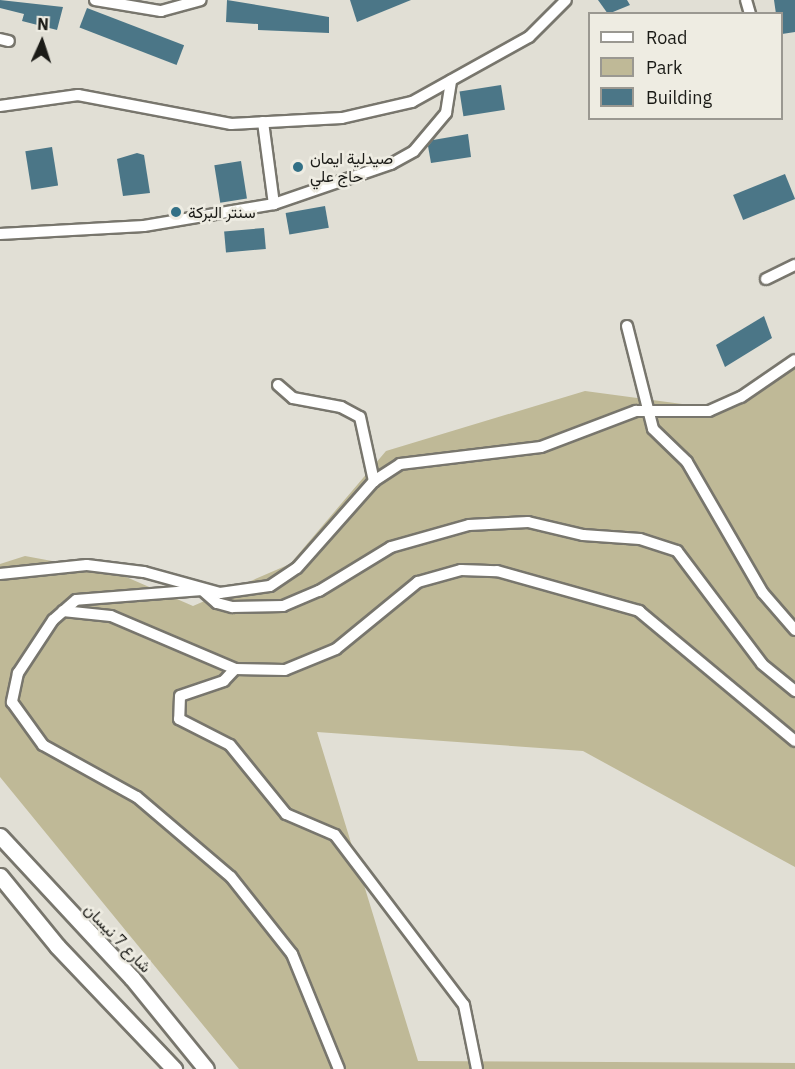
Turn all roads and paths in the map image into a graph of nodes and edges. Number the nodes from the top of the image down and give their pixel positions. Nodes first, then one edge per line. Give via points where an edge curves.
1 (95, 0) edge
2 (201, 0) edge
3 (566, 0) edge
4 (451, 80) junction
5 (0, 106) edge
6 (263, 122) junction
7 (274, 204) junction
8 (0, 234) edge
9 (795, 265) edge
10 (766, 279) dead end
11 (627, 326) dead end
12 (795, 360) edge
13 (278, 385) dead end
14 (645, 409) junction
15 (374, 480) junction
16 (0, 574) edge
17 (202, 590) junction
18 (63, 611) junction
19 (795, 630) edge
20 (236, 669) junction
21 (795, 691) edge
22 (795, 741) edge
23 (0, 836) edge
24 (0, 876) edge
25 (174, 1069) edge
26 (206, 1069) edge
27 (339, 1069) edge
28 (477, 1069) edge

1 - 2 street via 161,11
3 - 4 street via 530,37
4 - 6 street via 412,102 342,118
4 - 7 street via 446,113 414,151
5 - 6 street via 78,95 231,124
6 - 7 street
7 - 8 street via 144,226
9 - 10 street
11 - 14 street via 643,373
12 - 14 street via 741,397 709,411
13 - 15 street via 293,398 341,407 360,417
14 - 15 street via 558,443 421,459 391,468
14 - 19 street via 653,429 693,471 763,593
15 - 17 street via 282,580 242,591
16 - 17 street via 48,566 107,567
17 - 18 street via 83,597
17 - 21 street via 217,603 232,607 283,606 319,591 391,547 469,525 528,522 583,535 640,539 677,551 750,650
18 - 20 street via 111,616
18 - 27 street via 13,683 12,702 20,716 43,745 137,797 231,877 292,954
20 - 22 street via 298,667 336,649 418,582 461,570 496,571 639,611
20 - 28 street via 224,681 180,696 179,719 220,736 286,814 335,835 464,1005
23 - 26 main road, شارع 7 نيسان via 132,978
24 - 25 main road via 57,946

